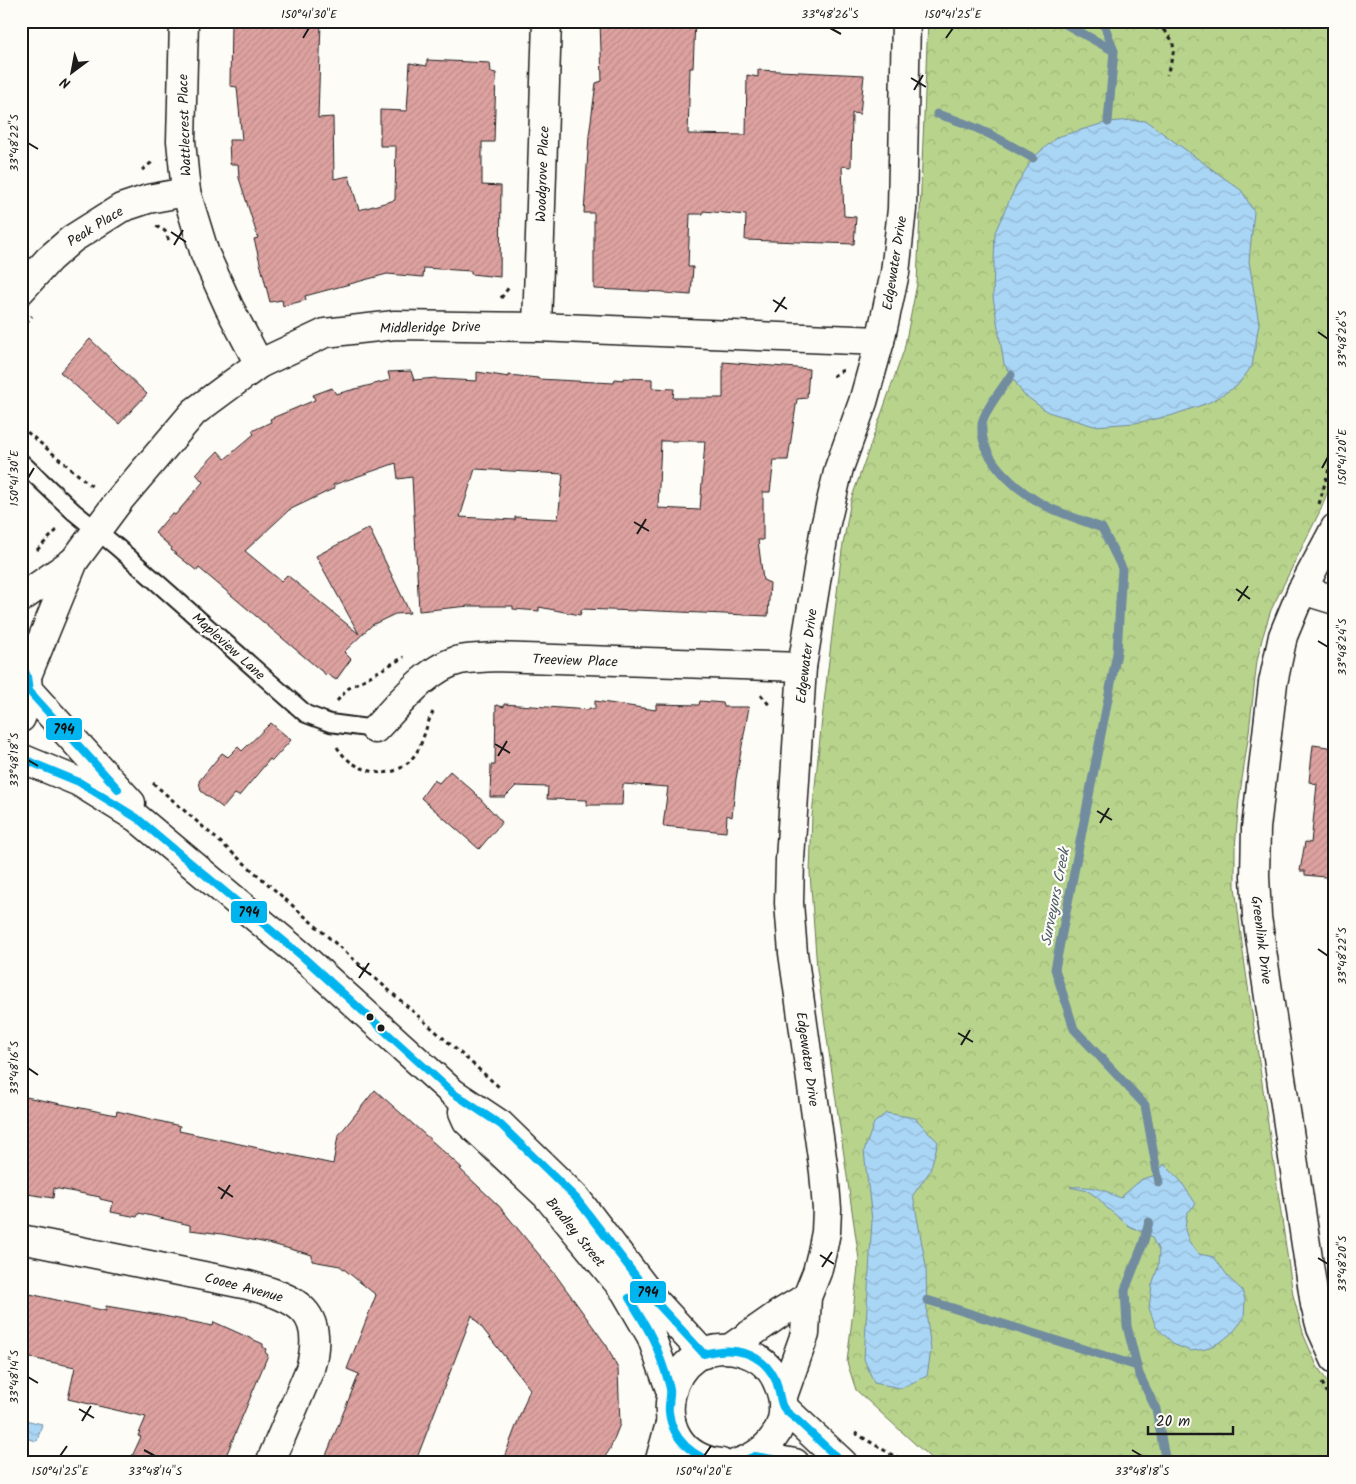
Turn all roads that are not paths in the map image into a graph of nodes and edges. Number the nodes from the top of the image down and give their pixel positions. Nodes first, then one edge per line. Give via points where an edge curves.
1 (184, 21) edge
2 (547, 21) edge
3 (906, 21) edge
4 (186, 192) junction
5 (21, 290) edge
6 (537, 327) junction
7 (880, 341) junction
8 (259, 364) junction
9 (21, 462) edge
10 (1335, 528) edge
11 (97, 531) junction
12 (74, 561) junction
13 (1302, 590) junction
14 (21, 598) edge
15 (1335, 600) edge
16 (802, 667) junction
17 (26, 676) edge
18 (21, 718) edge
19 (375, 730) joint
20 (21, 758) edge
21 (164, 839) junction
22 (453, 1093) junction
23 (21, 1239) edge
24 (807, 1297) junction
25 (716, 1352) junction
26 (1335, 1359) edge
27 (671, 1392) junction
28 (783, 1402) junction
29 (671, 1420) junction
30 (746, 1460) edge
31 (270, 1463) edge
32 (659, 1463) edge
33 (718, 1463) edge
34 (795, 1463) edge
35 (843, 1463) edge

1 - 4 street, Wattlecrest Place via 181,141
2 - 6 street, Woodgrove Place
3 - 7 street, Edgewater Drive via 902,208 895,273
4 - 5 street, Peak Place via 121,208 61,248
4 - 8 street, Wattlecrest Place via 204,254
6 - 7 street, Middleridge Drive
6 - 8 street, Middleridge Drive via 395,325 324,333
7 - 16 street, Edgewater Drive via 863,402 839,468 827,518
8 - 11 street, Middleridge Drive via 194,412
9 - 11 lane, Mapleview Lane
10 - 13 street, Greenlink Drive
11 - 12 street, Middleridge Drive
11 - 19 lane, Mapleview Lane via 306,714 330,723
12 - 14 street, Middleridge Drive
12 - 17 street, Middleridge Drive
13 - 15 street
13 - 26 street, Greenlink Drive via 1283,636 1273,683 1256,828 1256,901 1317,1317
16 - 19 street, Treeview Place via 495,657 458,660 424,679
16 - 24 street, Edgewater Drive via 789,902 827,1209 822,1252
17 - 18 street, Middleridge Drive via 26,705
17 - 21 street, Bradley Street
20 - 21 street, Bradley Street via 79,782
21 - 22 street, Bradley Street
22 - 25 street, Bradley Street via 501,1125 576,1198 655,1301
22 - 27 street, Bradley Street via 467,1121 546,1195 625,1291 651,1336
23 - 31 street, Cooee Avenue via 248,1286 279,1294 298,1305 313,1327 316,1338 314,1352 310,1369
24 - 25 street
24 - 28 street, Edgewater Drive via 805,1334
25 - 27 street via 686,1365
25 - 28 street via 745,1353 761,1361 777,1380
27 - 29 street
28 - 30 street, Edgewater Drive via 776,1435 770,1444
28 - 35 street
29 - 32 street
29 - 33 street via 680,1440 688,1448
30 - 34 street

